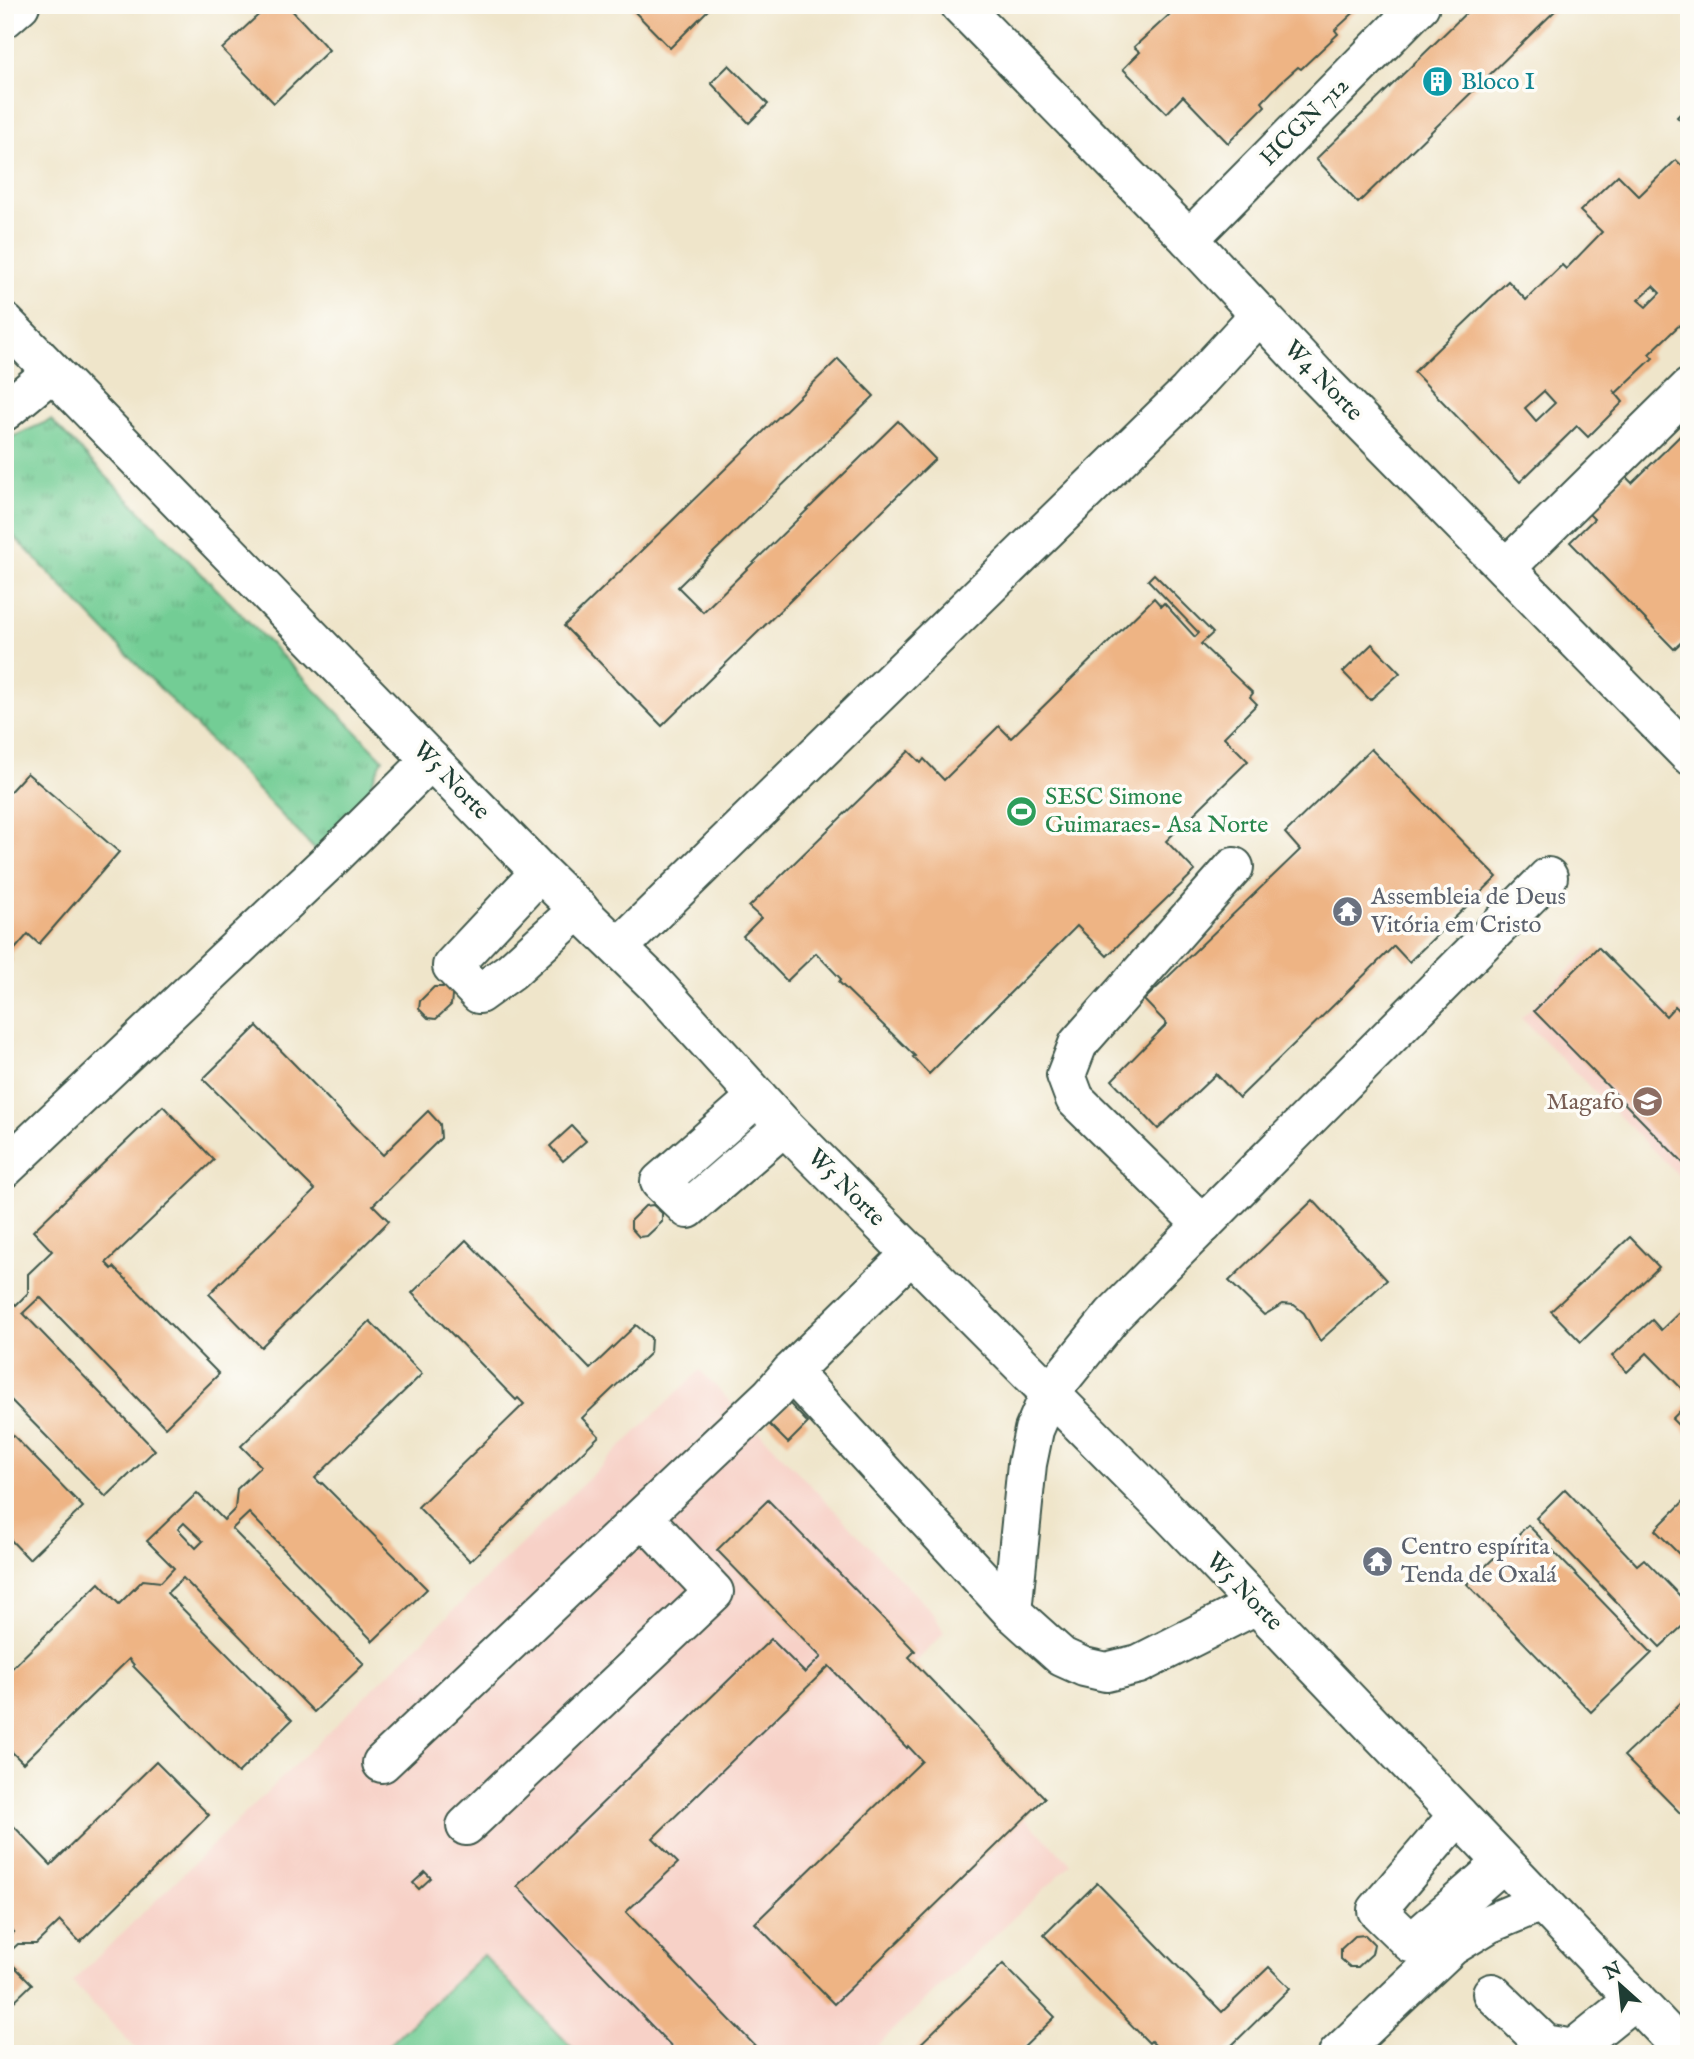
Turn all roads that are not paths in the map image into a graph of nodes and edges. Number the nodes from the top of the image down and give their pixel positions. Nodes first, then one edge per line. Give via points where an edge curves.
1 (20, 5) edge
2 (960, 5) edge
3 (1420, 5) edge
4 (5, 19) edge
5 (1189, 239) junction
6 (1260, 314) junction
7 (5, 323) edge
8 (52, 372) junction
9 (1689, 388) edge
10 (5, 411) edge
11 (1506, 568) junction
12 (1689, 755) edge
13 (430, 760) junction
14 (1234, 867) dead end
15 (540, 872) junction
16 (1548, 877) dead end
17 (579, 909) junction
18 (619, 947) junction
19 (757, 1097) junction
20 (784, 1126) junction
21 (5, 1168) edge
22 (1202, 1225) junction
23 (912, 1253) junction
24 (791, 1372) junction
25 (1050, 1394) junction
26 (643, 1517) junction
27 (1256, 1605) junction
28 (1012, 1612) junction
29 (382, 1763) dead end
30 (1458, 1815) junction
31 (466, 1826) dead end
32 (1503, 1863) junction
33 (1541, 1902) junction
34 (1492, 1993) dead end
35 (1635, 1999) junction
36 (1672, 2049) edge
37 (1339, 2054) edge

1 - 4 main road
2 - 5 main road, W4 Norte
3 - 5 main road, HCGN 712
5 - 6 main road, W4 Norte
6 - 11 main road, W4 Norte
6 - 18 main road via 1188,392
7 - 8 main road, W5 Norte
8 - 10 main road
8 - 13 main road, W5 Norte
9 - 11 main road
11 - 12 main road, W4 Norte
13 - 15 main road, W5 Norte
13 - 21 main road
14 - 22 main road via 1078,1044 1066,1075 1075,1099
15 - 17 main road, W5 Norte
15 - 17 main road via 453,966 480,994
16 - 22 main road
17 - 18 main road, W5 Norte
18 - 19 main road, W5 Norte
19 - 20 main road, W5 Norte
19 - 20 main road via 660,1182 688,1209
20 - 23 main road, W5 Norte
22 - 25 main road via 1113,1315
23 - 24 main road
23 - 25 main road, W5 Norte
24 - 26 main road
24 - 28 main road
25 - 27 main road, W5 Norte
25 - 28 main road via 1034,1430 1027,1464
26 - 29 main road
26 - 31 main road via 714,1592
27 - 28 main road via 1139,1664 1106,1672 1062,1657
27 - 30 main road, W5 Norte
30 - 32 main road, W5 Norte
30 - 32 main road via 1377,1910 1411,1943
32 - 33 main road, W5 Norte
33 - 35 main road, W5 Norte
33 - 37 main road via 1488,1923 1452,1945
34 - 35 main road via 1545,2044 1573,2049
35 - 36 main road, W5 Norte

